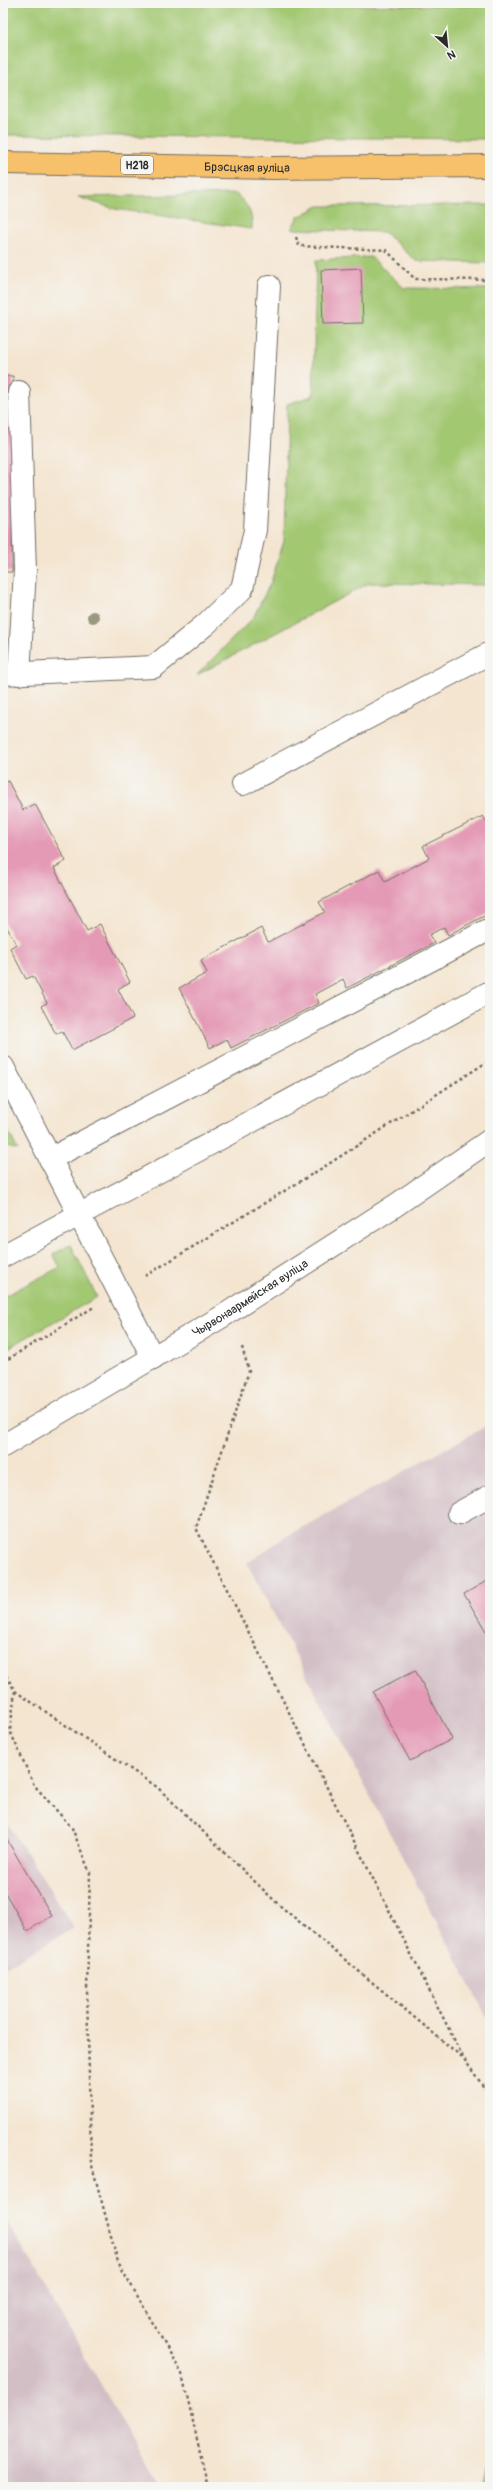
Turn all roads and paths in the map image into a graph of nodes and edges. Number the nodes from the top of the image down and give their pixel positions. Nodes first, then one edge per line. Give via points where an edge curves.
1 (3, 163) edge
2 (490, 166) edge
3 (296, 237) dead end
4 (490, 280) edge
5 (269, 286) dead end
6 (19, 392) dead end
7 (490, 653) edge
8 (11, 674) edge
9 (243, 784) dead end
10 (490, 929) edge
11 (490, 992) edge
12 (490, 1060) edge
13 (3, 1067) edge
14 (490, 1140) edge
15 (50, 1159) junction
16 (80, 1216) junction
17 (3, 1256) edge
18 (119, 1292) junction
19 (242, 1347) dead end
20 (153, 1358) junction
21 (3, 1362) edge
22 (3, 1446) edge
23 (490, 1496) edge
24 (459, 1513) dead end
25 (3, 1670) edge
26 (15, 1691) junction
27 (464, 2059) junction
28 (490, 2096) edge
29 (208, 2487) edge

1 - 2 main road, Брэсцкая вуліца / Н218 via 271,168
3 - 4 path via 299,246 386,250 414,278
5 - 8 street via 255,530 242,589 206,624 154,667
6 - 8 street via 25,570
7 - 9 street
10 - 15 street
11 - 16 street
12 - 18 path via 328,1165
13 - 15 street
14 - 20 street, Чырвонаармейская вуліца via 396,1205
15 - 16 street
16 - 17 street
16 - 18 street
18 - 20 street
18 - 21 path
19 - 27 path via 249,1371 196,1528
20 - 22 street, Чырвонаармейская вуліца
23 - 24 street
25 - 26 path
26 - 27 path via 157,1787 278,1904
26 - 29 path via 10,1731 34,1785 72,1828 90,1873 88,1990 91,2162 118,2262 182,2374
27 - 28 path

